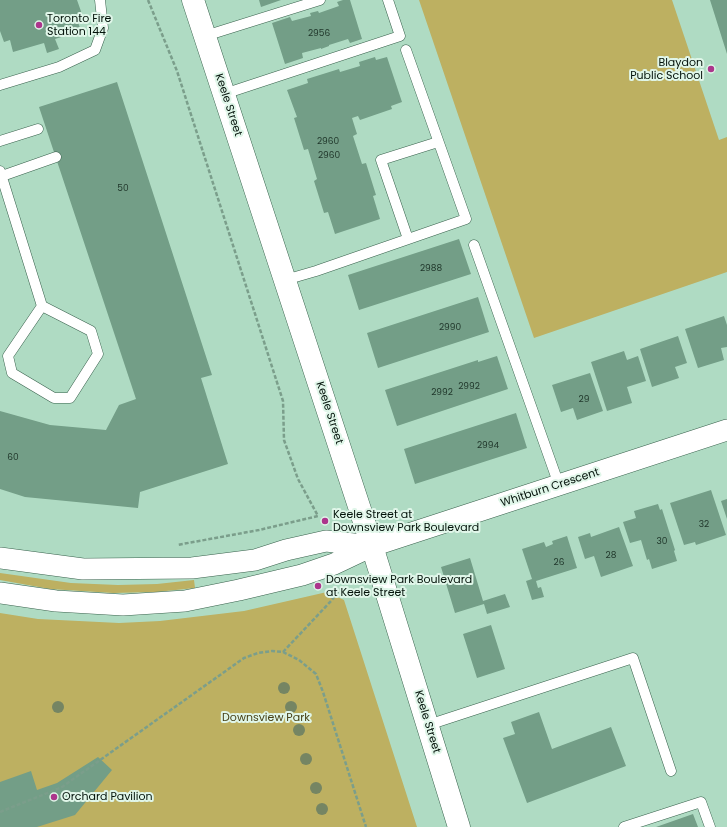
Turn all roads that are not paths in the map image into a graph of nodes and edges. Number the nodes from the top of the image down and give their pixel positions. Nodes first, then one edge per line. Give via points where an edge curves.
1 (100, 0) edge
2 (193, 0) edge
3 (320, 0) edge
4 (388, 0) edge
5 (205, 36) junction
6 (406, 50) dead end
7 (0, 85) edge
8 (224, 94) junction
9 (38, 129) dead end
10 (0, 141) edge
11 (438, 142) junction
12 (56, 157) dead end
13 (1, 173) edge
14 (408, 239) junction
15 (474, 245) dead end
16 (285, 280) junction
17 (42, 306) junction
18 (727, 430) edge
19 (559, 485) junction
20 (372, 546) junction
21 (0, 558) edge
22 (0, 593) edge
23 (428, 725) junction
24 (671, 771) dead end
25 (459, 827) edge
26 (624, 827) edge
27 (710, 827) edge

1 - 7 lane via 103,28 95,50 59,66
2 - 5 main road, Keele Street
3 - 5 lane
4 - 8 lane via 400,36
5 - 8 main road, Keele Street
6 - 11 lane
8 - 16 main road, Keele Street
9 - 10 lane
11 - 14 lane via 381,160
11 - 14 lane via 466,219
12 - 13 lane
13 - 17 lane
14 - 16 lane
15 - 19 lane
16 - 20 main road, Keele Street
17 - 17 lane via 8,356 12,373 54,398 70,398 98,354 91,331
18 - 19 street, Whitburn Crescent
19 - 20 street, Whitburn Crescent
20 - 21 street via 326,541 255,560 192,568 83,570
20 - 22 street, Whitburn Crescent via 334,564 302,575 185,601 123,605 56,601
20 - 23 main road, Keele Street
23 - 24 lane via 633,658
23 - 25 main road, Keele Street
26 - 27 lane via 701,802

